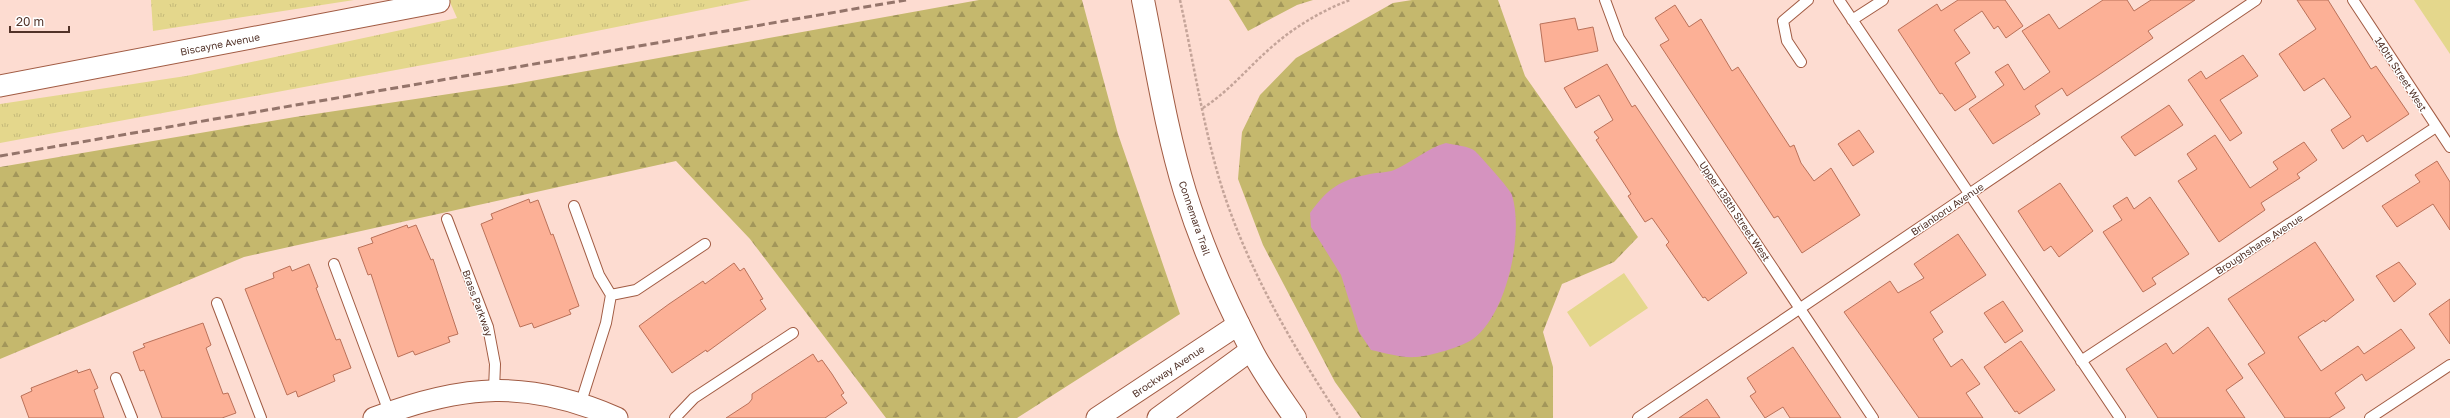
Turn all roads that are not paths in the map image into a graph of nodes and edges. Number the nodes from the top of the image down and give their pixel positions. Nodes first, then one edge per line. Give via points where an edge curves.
1 (1143, 0) edge
2 (1605, 0) edge
3 (1808, 0) edge
4 (1839, 0) edge
5 (1883, 0) edge
6 (2256, 0) edge
7 (2352, 0) edge
8 (439, 2) dead end
9 (1852, 20) junction
10 (1801, 62) dead end
11 (0, 86) edge
12 (2436, 127) junction
13 (2450, 147) edge
14 (1969, 194) junction
15 (574, 206) dead end
16 (447, 219) dead end
17 (705, 244) dead end
18 (334, 264) dead end
19 (610, 295) junction
20 (217, 303) dead end
21 (1800, 308) junction
22 (1238, 324) junction
23 (793, 333) dead end
24 (1251, 350) junction
25 (2081, 361) junction
26 (2450, 365) edge
27 (116, 378) dead end
28 (494, 390) junction
29 (581, 402) junction
30 (385, 416) edge
31 (132, 418) edge
32 (261, 418) edge
33 (617, 418) edge
34 (675, 418) edge
35 (1097, 418) edge
36 (1158, 418) edge
37 (1295, 418) edge
38 (1638, 418) edge
39 (1873, 418) edge
40 (2120, 418) edge
41 (2370, 418) edge

1 - 22 street, Connemara Trail via 1168,125 1185,192 1217,279
2 - 21 lane, Upper 138th Street West via 1619,38
3 - 10 lane via 1783,20 1787,41
4 - 9 lane
5 - 9 lane
6 - 14 lane, Brianboru Avenue
7 - 12 lane, 140th Street West
8 - 11 street, Biscayne Avenue
9 - 14 lane
12 - 13 lane, 140th Street West
12 - 25 lane, Broughshane Avenue
14 - 21 lane, Brianboru Avenue
14 - 25 lane
15 - 19 lane via 599,276
16 - 28 lane, Brass Parkway via 488,327 494,358
17 - 19 lane via 636,290
18 - 30 lane
19 - 29 lane via 606,323
20 - 32 lane
21 - 38 lane, Brianboru Avenue
21 - 39 lane, Upper 138th Street West
22 - 24 street, Connemara Trail
22 - 35 street, Brockway Avenue
23 - 34 lane via 694,398
24 - 36 street
24 - 37 street, Connemara Trail
25 - 40 lane
26 - 41 lane
27 - 31 lane
28 - 29 street via 556,396
28 - 30 street via 441,396
29 - 33 street

